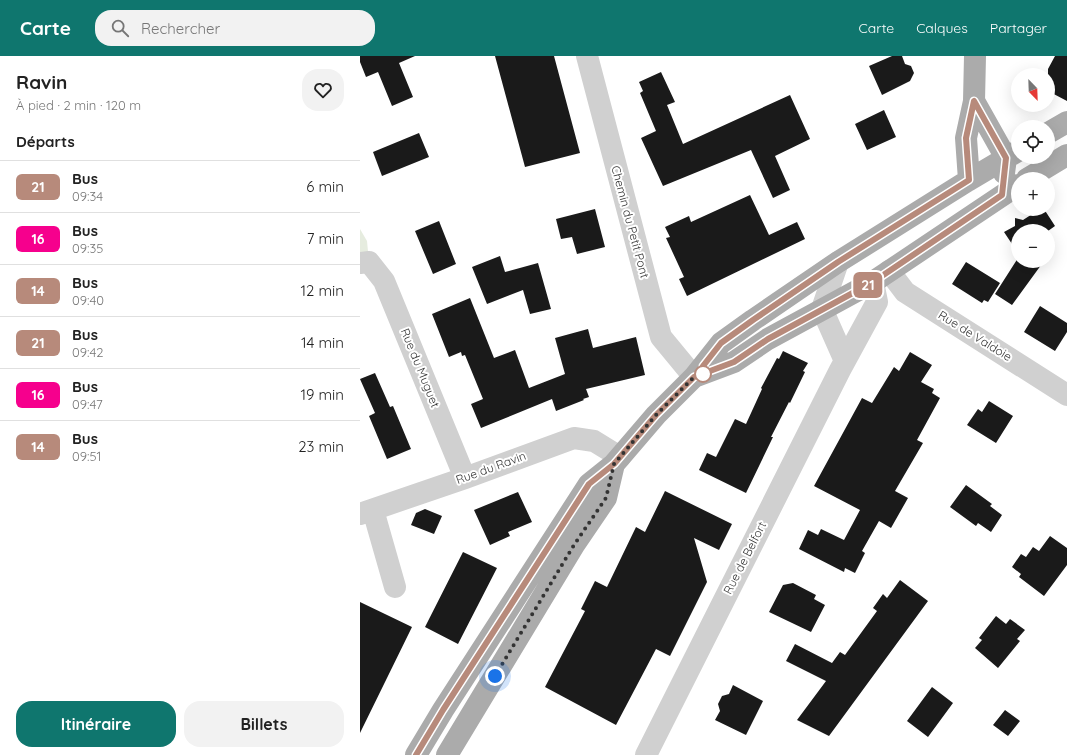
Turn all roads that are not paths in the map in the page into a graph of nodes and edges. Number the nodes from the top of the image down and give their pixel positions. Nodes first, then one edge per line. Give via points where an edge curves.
1 (587, 56) edge
2 (975, 56) edge
3 (974, 101) junction
4 (1067, 122) edge
5 (1055, 129) edge
6 (1011, 153) edge
7 (1011, 155) edge
8 (1067, 155) edge
9 (1011, 164) edge
10 (1039, 172) edge
11 (969, 180) junction
12 (1010, 190) edge
13 (838, 262) junction
14 (365, 263) edge
15 (881, 277) junction
16 (822, 309) junction
17 (845, 361) junction
18 (694, 377) junction
19 (1067, 395) edge
20 (617, 460) junction
21 (465, 478) junction
22 (366, 512) edge
23 (395, 587) dead end
24 (416, 755) edge
25 (447, 755) edge
26 (646, 755) edge

1 - 18 street, Chemin du Petit Pont via 661,337
2 - 3 main road
3 - 6 main road
3 - 11 main road via 966,138
4 - 5 main road
7 - 11 main road
8 - 10 main road
9 - 12 main road
11 - 12 main road
11 - 13 main road
12 - 15 main road
13 - 16 street
13 - 18 main road via 721,343
14 - 21 street, Rue du Muguet via 384,281
15 - 16 main road
15 - 17 street, Rue de Belfort via 877,302
15 - 19 street, Rue de Valdoie
16 - 17 street
16 - 18 main road via 768,339 734,362
17 - 26 street, Rue de Belfort
18 - 20 main road via 656,415
20 - 21 street, Rue du Ravin via 594,442 574,438
20 - 24 main road via 589,484
20 - 25 main road via 606,498 574,545
21 - 22 street, Rue du Ravin
22 - 23 street

